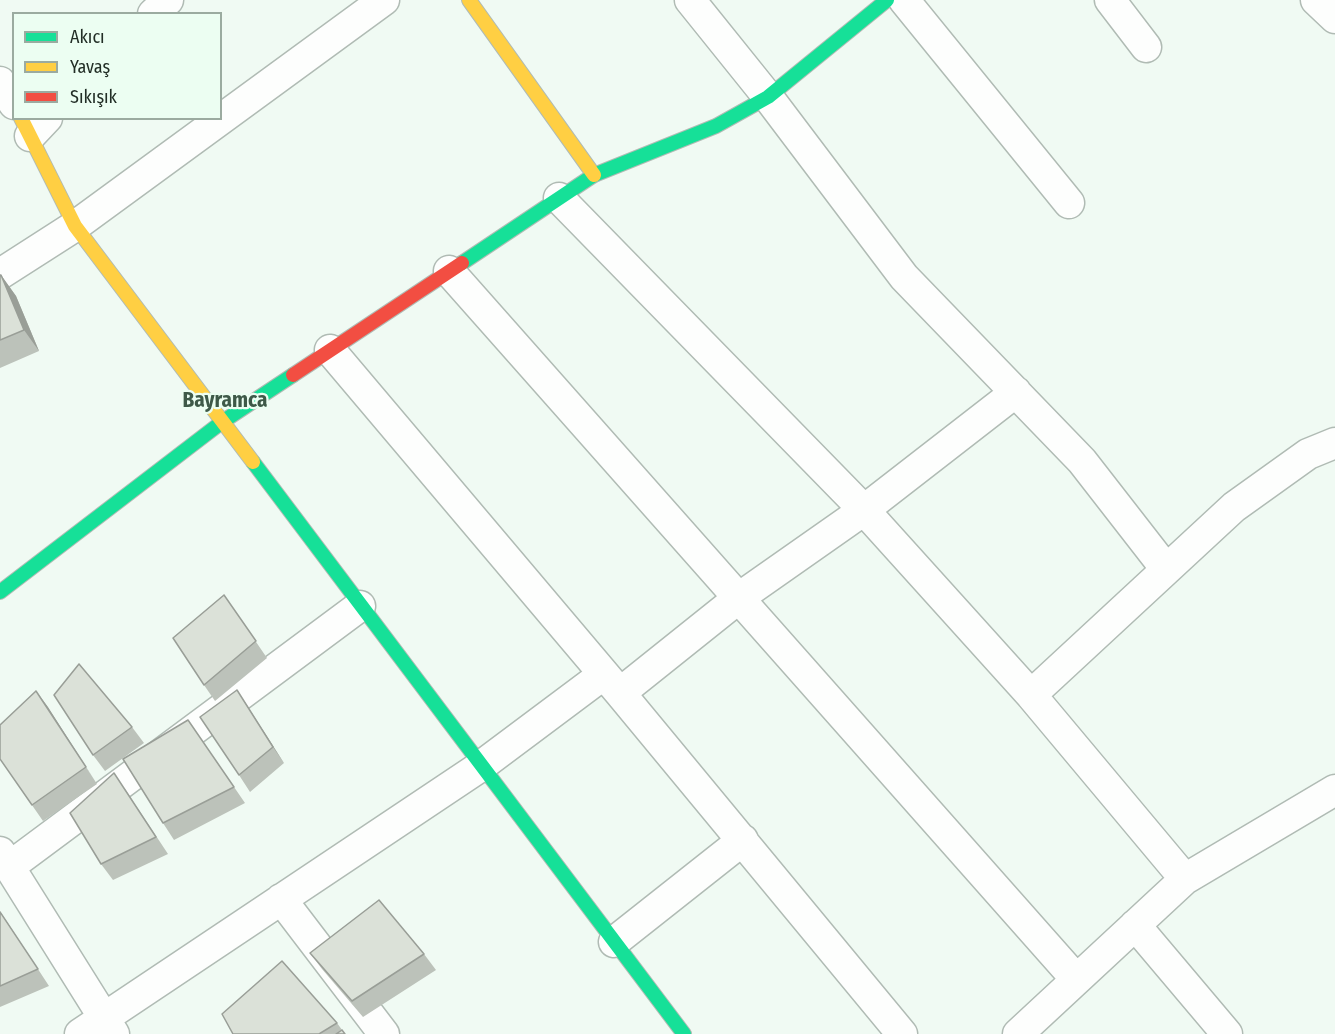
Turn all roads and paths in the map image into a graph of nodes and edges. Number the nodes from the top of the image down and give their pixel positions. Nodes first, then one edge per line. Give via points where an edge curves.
1 (168, 0) edge
2 (384, 0) edge
3 (469, 0) edge
4 (690, 0) edge
5 (887, 0) edge
6 (904, 0) edge
7 (1110, 0) edge
8 (1316, 0) edge
9 (155, 12) edge
10 (1335, 18) edge
11 (1146, 47) dead end
12 (0, 82) edge
13 (768, 97) junction
14 (12, 101) edge
15 (222, 118) edge
16 (220, 120) edge
17 (32, 124) edge
18 (594, 175) junction
19 (559, 198) junction
20 (1069, 203) dead end
21 (75, 226) junction
22 (449, 271) junction
23 (0, 274) edge
24 (330, 351) junction
25 (1016, 392) junction
26 (222, 422) junction
27 (1335, 442) edge
28 (864, 510) junction
29 (1166, 569) junction
30 (0, 592) edge
31 (740, 597) junction
32 (360, 606) junction
33 (612, 683) junction
34 (1031, 695) junction
35 (481, 766) junction
36 (1333, 796) edge
37 (743, 840) junction
38 (5, 860) edge
39 (1185, 879) junction
40 (281, 899) junction
41 (1135, 925) junction
42 (614, 942) junction
43 (1076, 979) junction
44 (99, 1029) edge
45 (384, 1034) edge
46 (684, 1034) edge
47 (902, 1034) edge
48 (1018, 1034) edge
49 (1227, 1034) edge

1 - 9 street
2 - 15 street
3 - 18 street
4 - 13 street
5 - 13 street
6 - 20 street
7 - 11 street
8 - 10 street
12 - 14 street
13 - 18 street via 716,126
13 - 25 street via 904,277
16 - 21 street
17 - 21 street
18 - 19 street
19 - 22 street
19 - 28 street
21 - 23 street
21 - 26 street
22 - 24 street
22 - 31 street
24 - 26 street
24 - 33 street
25 - 28 street
25 - 29 street via 1082,461
26 - 30 street
26 - 32 street
27 - 29 street via 1308,454 1233,507
28 - 31 street
28 - 34 street
29 - 34 street
31 - 33 street
31 - 43 street
32 - 35 street
32 - 38 street
33 - 35 street
33 - 37 street
34 - 39 street
35 - 40 street
35 - 42 street
36 - 39 street
37 - 42 street
37 - 47 street
38 - 44 street
39 - 41 street
40 - 44 street
40 - 45 street
41 - 43 street
41 - 49 street
42 - 46 street
43 - 48 street

